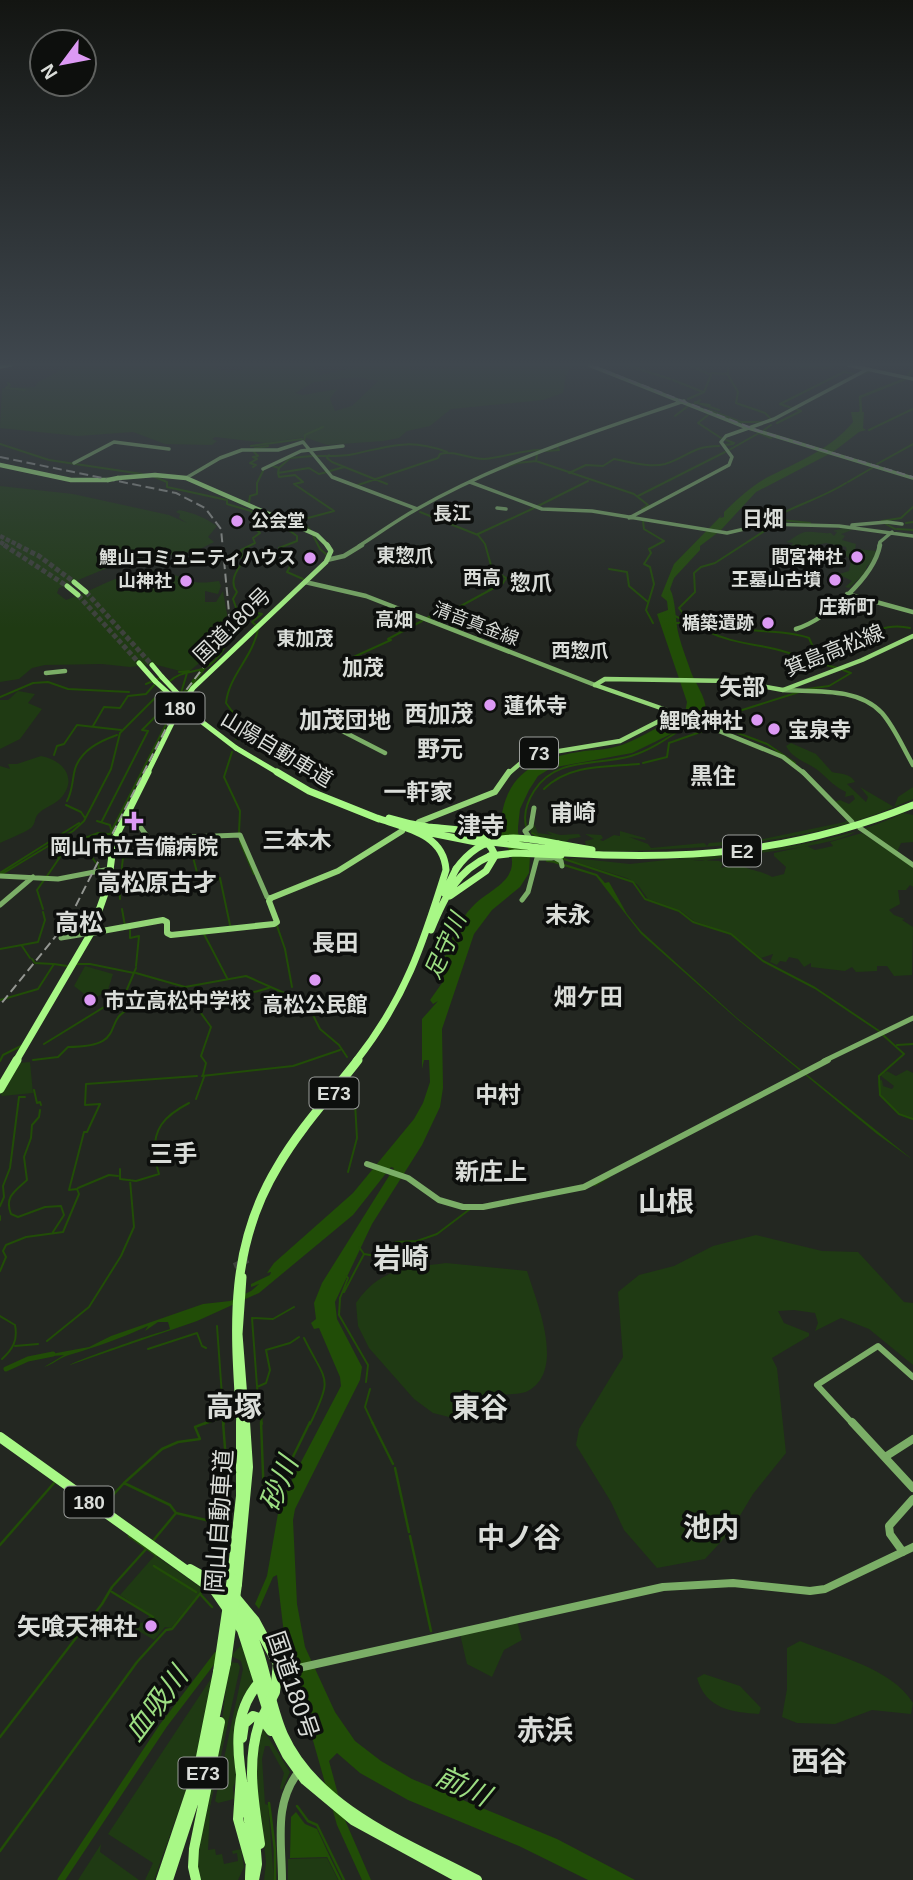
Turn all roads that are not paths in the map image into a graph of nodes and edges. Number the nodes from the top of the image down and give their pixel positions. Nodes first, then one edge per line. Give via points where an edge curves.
1 (94, 453) edge
2 (234, 453) edge
3 (291, 453) edge
4 (310, 453) edge
5 (539, 453) edge
6 (728, 453) edge
7 (825, 453) edge
8 (832, 453) edge
9 (834, 457) dead end
10 (75, 463) dead end
11 (0, 465) edge
12 (263, 469) dead end
13 (883, 470) junction
14 (913, 477) edge
15 (186, 478) junction
16 (470, 482) junction
17 (497, 508) dead end
18 (416, 509) junction
19 (506, 509) dead end
20 (629, 517) junction
21 (902, 524) dead end
22 (839, 526) junction
23 (892, 533) junction
24 (913, 536) edge
25 (327, 560) junction
26 (304, 582) junction
27 (74, 583) tunnel mouth
28 (67, 586) tunnel mouth
29 (86, 592) tunnel mouth
30 (847, 594) junction
31 (78, 595) tunnel mouth
32 (913, 611) edge
33 (796, 629) dead end
34 (913, 636) edge
35 (139, 663) tunnel mouth
36 (152, 665) tunnel mouth
37 (65, 671) dead end
38 (46, 673) dead end
39 (595, 685) junction
40 (783, 690) junction
41 (677, 714) junction
42 (311, 715) dead end
43 (238, 747) junction
44 (386, 753) dead end
45 (913, 765) edge
46 (328, 799) junction
47 (913, 803) edge
48 (534, 808) dead end
49 (379, 817) junction
50 (419, 822) dead end
51 (852, 822) dead end
52 (141, 828) dead end
53 (860, 828) dead end
54 (402, 831) dead end
55 (239, 835) joint
56 (647, 853) junction
57 (555, 858) junction
58 (564, 859) junction
59 (913, 865) edge
60 (110, 869) junction
61 (0, 876) edge
62 (33, 877) junction
63 (271, 898) junction
64 (522, 900) dead end
65 (0, 905) edge
66 (437, 917) junction
67 (428, 929) junction
68 (91, 933) junction
69 (61, 938) dead end
70 (913, 1018) edge
71 (0, 1089) edge
72 (368, 1164) dead end
73 (240, 1276) junction
74 (913, 1377) edge
75 (0, 1437) edge
76 (913, 1438) edge
77 (885, 1457) junction
78 (913, 1488) edge
79 (913, 1499) edge
80 (913, 1547) edge
81 (903, 1552) junction
82 (250, 1627) junction
83 (284, 1666) junction
84 (223, 1669) junction
85 (262, 1680) junction
86 (242, 1742) junction
87 (290, 1761) junction
88 (300, 1769) junction
89 (249, 1784) junction
90 (285, 1790) joint
91 (352, 1814) junction
92 (254, 1847) junction
93 (250, 1879) edge
94 (161, 1880) edge
95 (168, 1880) edge
96 (196, 1880) edge
97 (282, 1880) edge
98 (463, 1880) edge
99 (477, 1880) edge

1 - 10 main road
2 - 15 main road
3 - 12 main road
4 - 18 main road via 332,478
5 - 16 main road
6 - 20 main road via 729,465
7 - 13 main road
8 - 14 main road
9 - 13 main road
11 - 15 highway, bridge via 69,480 149,475
13 - 14 main road
15 - 25 highway via 325,540 331,551
16 - 18 main road
16 - 20 main road via 539,508
17 - 19 main road
18 - 25 main road via 344,556
20 - 22 main road via 722,532 774,524
21 - 22 main road
22 - 23 main road
23 - 24 main road
23 - 30 main road via 880,542 877,561
25 - 26 highway, 国道180号 / 180
26 - 39 main road, 清音真金線 via 366,596
26 - 60 highway, 国道180号 / 180 via 185,699 118,830
27 - 29 highway
28 - 31 highway
30 - 32 main road
30 - 33 main road via 820,620
34 - 40 main road, 箕島高松線
35 - 43 highway, 山陽自動車道 / E2, bridge via 189,712
36 - 43 highway, 山陽自動車道 / E2, bridge via 194,711
37 - 38 main road
39 - 40 main road, 箕島高松線 via 605,680 743,681
39 - 41 main road
40 - 45 main road via 844,696 873,706
41 - 50 main road, 73 via 620,741 528,756 510,770 496,791
41 - 51 main road via 791,762
42 - 44 main road
43 - 46 highway, 山陽自動車道 / E2
46 - 49 highway, 山陽自動車道 / E2
46 - 49 highway, 山陽自動車道 / E2
47 - 56 highway, 山陽自動車道 / E2 via 853,825 784,842
47 - 58 highway, 山陽自動車道 / E2 via 842,831 771,847 698,855
48 - 57 main road via 526,832 535,845
49 - 58 highway, 山陽自動車道 / E2, bridge via 420,831
49 - 66 highway via 470,832 493,848 490,866 453,893
49 - 67 highway via 428,837 445,853 446,870
52 - 55 main road via 152,843
53 - 59 main road
54 - 63 main road via 338,871
55 - 63 main road
56 - 58 highway, 山陽自動車道 / E2
56 - 67 highway, bridge via 595,851 521,837 492,840 471,849 456,869
57 - 58 main road
57 - 64 main road via 537,858
58 - 66 highway, bridge via 515,853 490,856 464,872
60 - 62 main road via 58,878
60 - 68 highway, 国道180号 / 180
61 - 62 main road
62 - 65 main road
63 - 68 main road via 276,923 172,935 163,920
66 - 73 highway, 岡山自動車道 / E73 via 391,1020 280,1167 256,1221
67 - 73 highway, 岡山自動車道 / E73 via 405,988 387,1018 276,1165 251,1220
68 - 69 main road
68 - 71 highway, 国道180号 / 180
70 - 72 main road via 602,1180 575,1189 468,1207 439,1200 408,1178
73 - 84 highway, 岡山自動車道 / E73, bridge via 236,1315 247,1467
74 - 77 main road via 878,1346 817,1383
75 - 82 highway, 国道180号 / 180 via 180,1565 243,1615
76 - 77 main road
77 - 78 main road
79 - 81 main road via 889,1526
80 - 81 main road
81 - 83 main road via 818,1591 733,1583 684,1584
82 - 83 highway
82 - 85 highway, 国道180号 / 180
83 - 85 main road
83 - 89 highway, bridge via 251,1750
84 - 94 highway, 岡山自動車道 / E73 via 199,1767
84 - 95 highway, 岡山自動車道 / E73 via 197,1796
84 - 96 highway via 219,1727 194,1849
85 - 86 highway via 244,1708
85 - 87 highway, 国道180号 / 180 via 273,1729
85 - 88 highway, 国道180号 / 180
85 - 89 highway via 246,1696 239,1713 238,1735
86 - 87 highway via 246,1722 260,1717
86 - 89 highway
87 - 88 highway, 国道180号 / 180
88 - 90 main road
88 - 91 highway, 国道180号 / 180
88 - 91 highway, 国道180号 / 180 via 321,1796
89 - 92 highway
89 - 92 highway via 236,1799
90 - 97 main road via 281,1803
91 - 98 highway, 国道180号 / 180
91 - 99 highway, 国道180号 / 180
92 - 93 highway
92 - 93 highway

